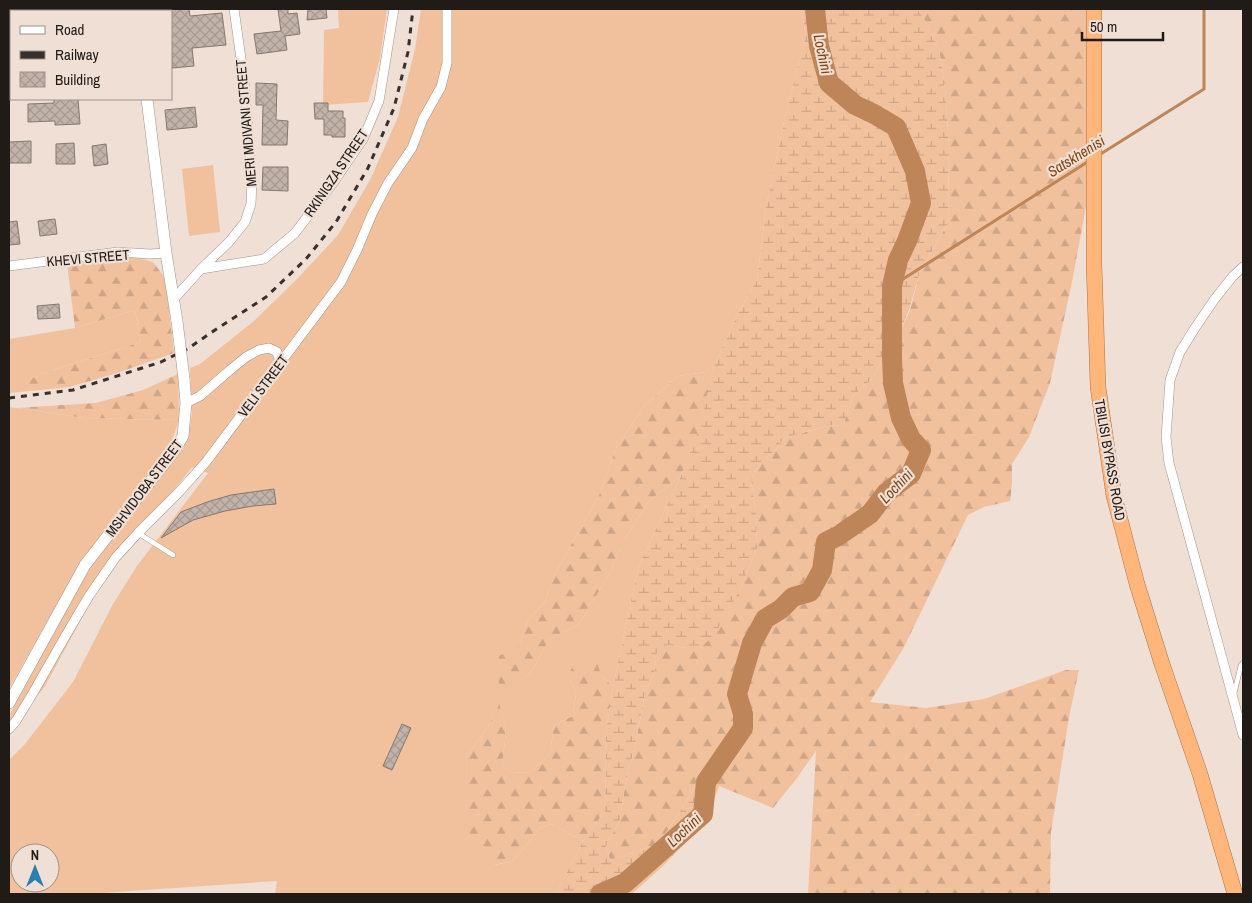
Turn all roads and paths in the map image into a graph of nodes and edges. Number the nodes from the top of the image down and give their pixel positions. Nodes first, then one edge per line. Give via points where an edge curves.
1 (234, 9) edge
2 (394, 9) edge
3 (447, 9) edge
4 (1094, 9) edge
5 (147, 100) edge
6 (166, 253) junction
7 (9, 266) edge
8 (1243, 266) edge
9 (200, 269) junction
10 (174, 299) junction
11 (280, 362) junction
12 (186, 403) junction
13 (138, 533) junction
14 (173, 556) dead end
15 (1243, 663) edge
16 (1233, 698) junction
17 (9, 703) edge
18 (9, 729) edge
19 (1243, 735) edge
20 (1235, 894) edge

1 - 9 street, MERI MDIVANI STREET via 244,80 251,204 246,222
2 - 9 street, RKINIGZA STREET via 379,101 363,138 333,183 294,233 264,259
3 - 11 street, VELI STREET via 447,63 441,87 423,119 412,148 372,214 341,282
4 - 20 highway, TBILISI BYPASS ROAD via 1094,263 1098,387 1114,496 1137,584 1200,774
5 - 6 street, MSHVIDOBA STREET
6 - 7 street, KHEVI STREET via 118,252
6 - 10 street, MSHVIDOBA STREET
8 - 16 street via 1214,300 1180,352 1170,380 1166,437 1169,463
9 - 10 street, MERI MDIVANI STREET
10 - 12 street, MSHVIDOBA STREET, bridge
11 - 12 street via 277,352 269,348 259,350 200,396
11 - 13 street, VELI STREET via 206,462
12 - 17 street, MSHVIDOBA STREET via 183,436 85,565
13 - 14 lane
13 - 18 street, VELI STREET via 89,596
15 - 16 lane
16 - 19 street

